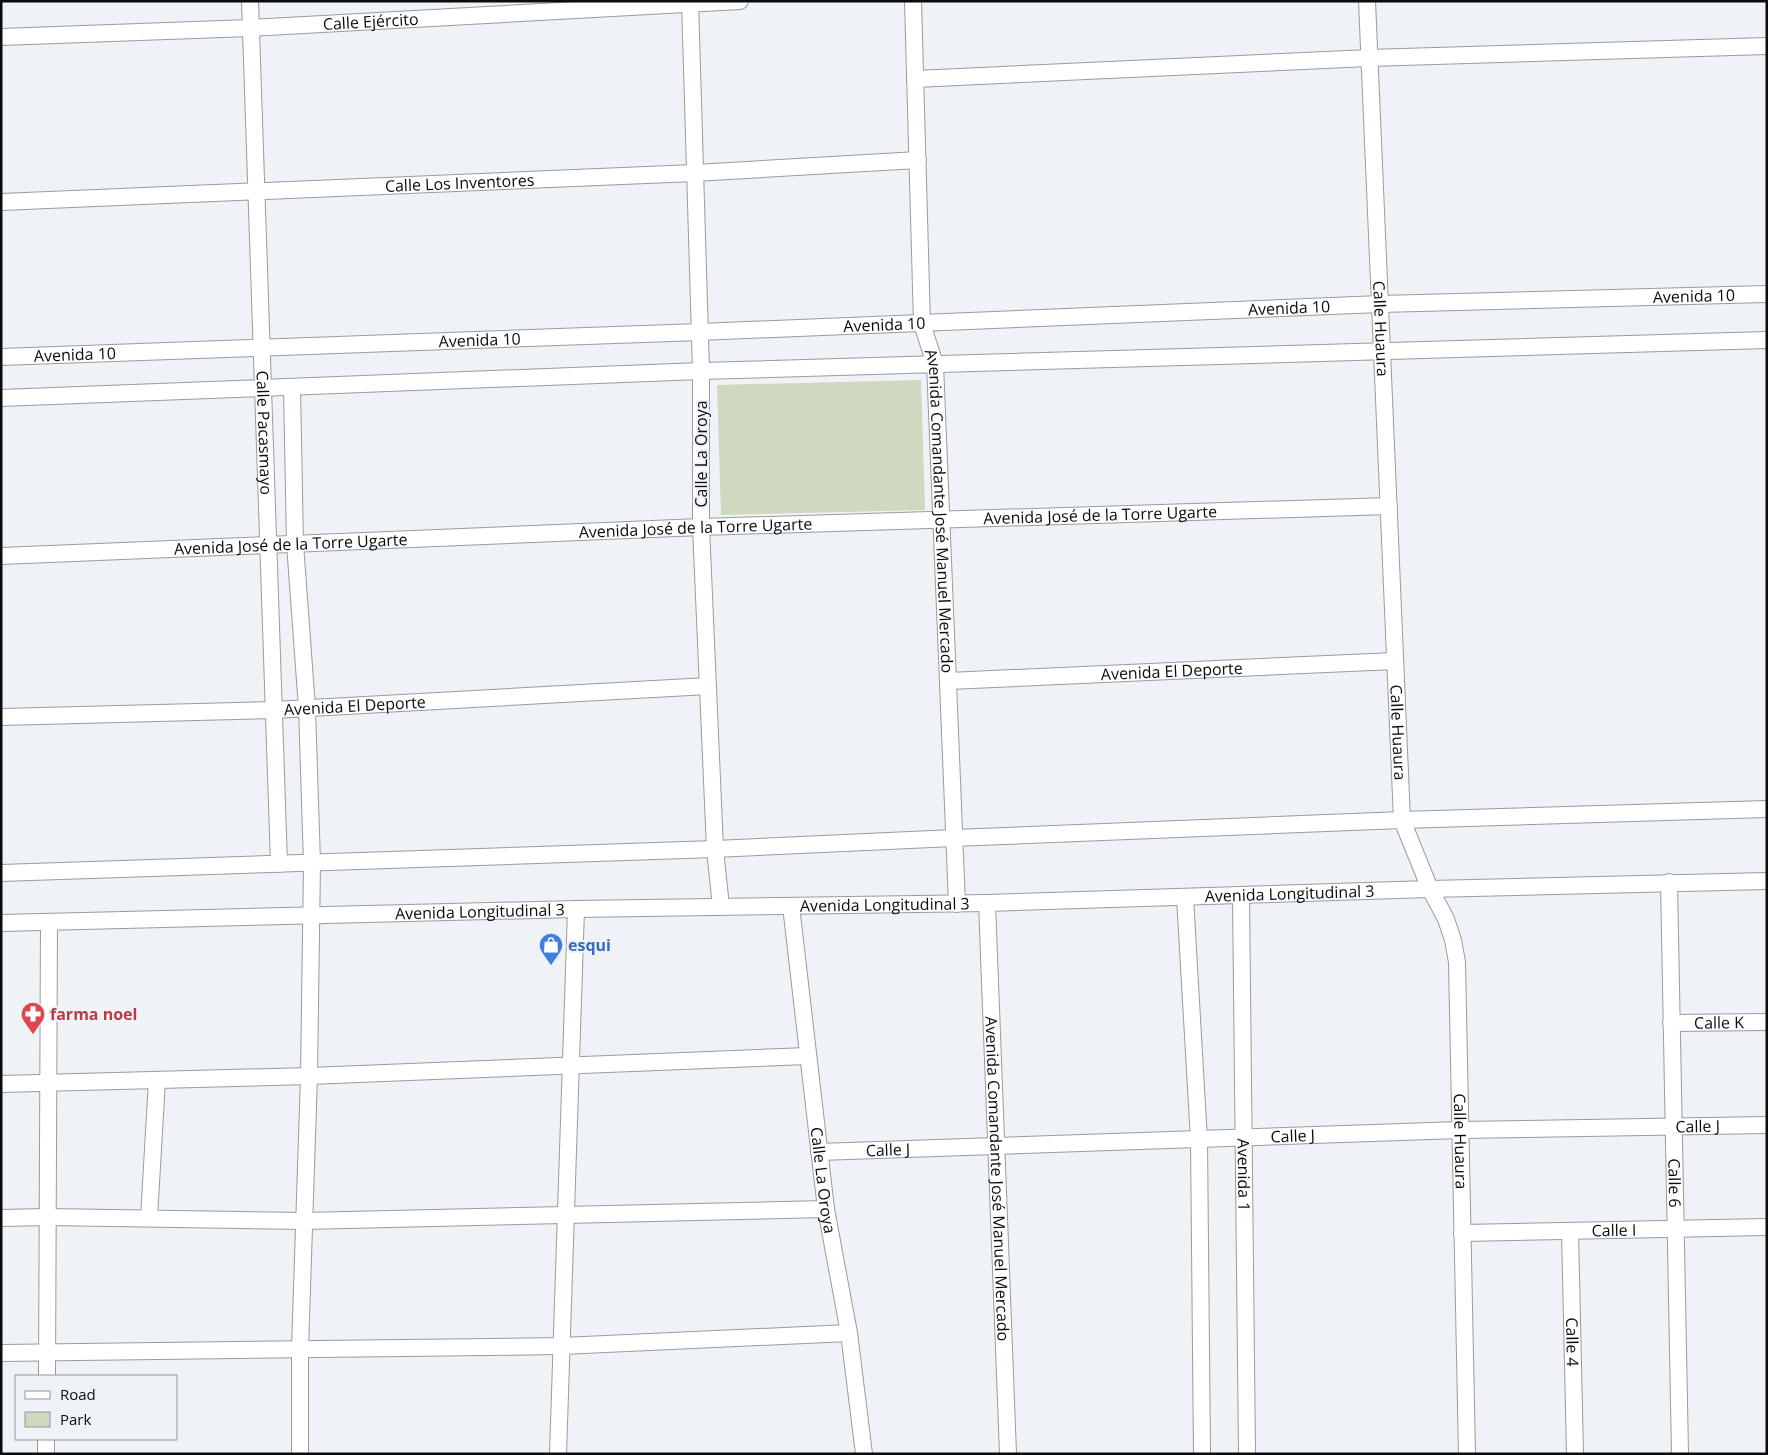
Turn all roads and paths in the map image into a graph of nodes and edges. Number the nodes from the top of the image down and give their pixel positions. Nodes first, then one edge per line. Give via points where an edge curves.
1 (250, 1) edge
2 (740, 1) edge
3 (913, 1) edge
4 (1367, 1) edge
5 (690, 3) edge
6 (250, 28) junction
7 (1, 37) edge
8 (1767, 46) edge
9 (1369, 58) junction
10 (915, 79) junction
11 (918, 160) junction
12 (695, 173) junction
13 (256, 193) junction
14 (1, 202) edge
15 (1767, 294) edge
16 (1380, 304) junction
17 (922, 324) junction
18 (700, 332) junction
19 (1767, 340) edge
20 (261, 348) junction
21 (1382, 352) junction
22 (1, 357) edge
23 (935, 364) junction
24 (701, 371) junction
25 (292, 387) junction
26 (263, 388) junction
27 (1, 398) edge
28 (1389, 506) junction
29 (942, 521) junction
30 (701, 526) junction
31 (295, 544) junction
32 (268, 546) junction
33 (1, 556) edge
34 (1396, 661) junction
35 (948, 681) junction
36 (708, 686) junction
37 (307, 708) junction
38 (274, 710) junction
39 (1, 717) edge
40 (1767, 809) edge
41 (1402, 820) junction
42 (954, 838) junction
43 (715, 849) junction
44 (312, 863) junction
45 (279, 864) junction
46 (1, 873) edge
47 (1767, 881) edge
48 (1668, 882) junction
49 (1430, 889) junction
50 (1241, 895) junction
51 (1185, 897) junction
52 (987, 903) junction
53 (957, 904) junction
54 (791, 906) junction
55 (720, 907) junction
56 (576, 909) junction
57 (311, 916) junction
58 (49, 922) junction
59 (1, 924) edge
60 (1767, 1022) edge
61 (1671, 1023) junction
62 (808, 1056) junction
63 (571, 1066) junction
64 (309, 1076) junction
65 (156, 1080) junction
66 (48, 1083) junction
67 (1, 1084) edge
68 (1767, 1125) edge
69 (1674, 1126) junction
70 (1460, 1130) junction
71 (1245, 1138) junction
72 (1199, 1140) junction
73 (997, 1146) junction
74 (819, 1152) junction
75 (826, 1209) junction
76 (566, 1216) junction
77 (47, 1217) junction
78 (1, 1218) edge
79 (150, 1218) junction
80 (304, 1221) junction
81 (1767, 1227) edge
82 (1676, 1229) junction
83 (1570, 1231) junction
84 (1462, 1233) junction
85 (849, 1334) junction
86 (562, 1346) junction
87 (300, 1349) junction
88 (47, 1353) junction
89 (1, 1354) edge
90 (47, 1375) edge
91 (46, 1440) edge
92 (46, 1454) edge
93 (300, 1454) edge
94 (558, 1454) edge
95 (864, 1454) edge
96 (1008, 1454) edge
97 (1202, 1454) edge
98 (1247, 1454) edge
99 (1467, 1454) edge
100 (1575, 1454) edge
101 (1680, 1454) edge

1 - 6 street, Calle Pacasmayo
2 - 5 street, Calle Ejército
3 - 10 street, Avenida Comandante José Manuel Mercado
4 - 9 street, Calle Huaura
5 - 6 street, Calle Ejército
5 - 12 street, Calle La Oroya
6 - 7 street, Calle Ejército
6 - 13 street, Calle Pacasmayo
8 - 9 street
9 - 10 street
9 - 16 street, Calle Huaura
10 - 11 street, Avenida Comandante José Manuel Mercado
11 - 12 street, Calle Los Inventores
11 - 17 street, Avenida Comandante José Manuel Mercado
12 - 13 street, Calle Los Inventores
12 - 18 street, Calle La Oroya
13 - 14 street, Calle Los Inventores
13 - 20 street, Calle Pacasmayo
15 - 16 street, Avenida 10
16 - 17 street, Avenida 10
16 - 21 street, Calle Huaura
17 - 18 street, Avenida 10
17 - 23 street, Avenida Comandante José Manuel Mercado
18 - 20 street, Avenida 10
18 - 24 street, Calle La Oroya
19 - 21 street
20 - 22 street, Avenida 10
20 - 26 street, Calle Pacasmayo
21 - 23 street
21 - 28 street, Calle Huaura
23 - 24 street
23 - 29 street, Avenida Comandante José Manuel Mercado
24 - 25 street
24 - 30 street, Calle La Oroya
25 - 26 street
25 - 31 street
26 - 27 street
26 - 32 street, Calle Pacasmayo
28 - 29 street, Avenida José de la Torre Ugarte
28 - 34 street, Calle Huaura
29 - 30 street, Avenida José de la Torre Ugarte
29 - 35 street, Avenida Comandante José Manuel Mercado
30 - 31 street, Avenida José de la Torre Ugarte
30 - 36 street, Calle La Oroya
31 - 32 street, Avenida José de la Torre Ugarte
31 - 37 street
32 - 33 street, Avenida José de la Torre Ugarte
32 - 38 street, Calle Pacasmayo
34 - 35 street, Avenida El Deporte
34 - 41 street, Calle Huaura
35 - 42 street, Avenida Comandante José Manuel Mercado
36 - 37 street, Avenida El Deporte
36 - 43 street, Calle La Oroya
37 - 38 street, Avenida El Deporte
37 - 44 street
38 - 39 street, Avenida El Deporte
38 - 45 street, Calle Pacasmayo
40 - 41 street
41 - 42 street
41 - 49 street, Calle Huaura
42 - 43 street
42 - 53 street, Avenida Comandante José Manuel Mercado
43 - 44 street
43 - 55 street, Calle La Oroya
44 - 45 street
44 - 57 street
45 - 46 street
47 - 48 street, Avenida Longitudinal 3
48 - 49 street, Avenida Longitudinal 3
48 - 61 street, Calle 6
49 - 50 street, Avenida Longitudinal 3
49 - 70 street, Calle Huaura via 1446,919 1457,962
50 - 51 street, Avenida Longitudinal 3
50 - 71 street, Avenida 1
51 - 52 street, Avenida Longitudinal 3
51 - 72 street
52 - 53 street, Avenida Longitudinal 3
52 - 73 street, Avenida Comandante José Manuel Mercado
53 - 54 street, Avenida Longitudinal 3
54 - 55 street, Avenida Longitudinal 3
54 - 62 street, Calle La Oroya
55 - 56 street, Avenida Longitudinal 3
56 - 57 street, Avenida Longitudinal 3
56 - 63 street
57 - 58 street, Avenida Longitudinal 3
57 - 64 street
58 - 59 street, Avenida Longitudinal 3
58 - 66 street
60 - 61 street, Calle K
61 - 69 street, Calle 6
62 - 63 street
62 - 74 street, Calle La Oroya
63 - 64 street
63 - 76 street
64 - 65 street
64 - 80 street
65 - 66 street
65 - 79 street
66 - 67 street
66 - 77 street
68 - 69 street, Calle J
69 - 70 street, Calle J
69 - 82 street, Calle 6
70 - 71 street, Calle J
70 - 84 street, Calle Huaura
71 - 72 street, Calle J
71 - 98 street, Avenida 1
72 - 73 street, Calle J
72 - 97 street
73 - 74 street, Calle J
73 - 96 street, Avenida Comandante José Manuel Mercado
74 - 75 street, Calle La Oroya
75 - 76 street
75 - 85 street, Calle La Oroya
76 - 80 street
76 - 86 street
77 - 78 street
77 - 79 street
77 - 88 street
79 - 80 street
80 - 87 street
81 - 82 street, Calle I
82 - 83 street, Calle I
82 - 101 street, Calle 6
83 - 84 street, Calle I
83 - 100 street, Calle 4
84 - 99 street, Calle Huaura
85 - 86 street
85 - 95 street, Calle La Oroya
86 - 87 street
86 - 94 street
87 - 88 street
87 - 93 street
88 - 89 street
88 - 90 street
91 - 92 street

